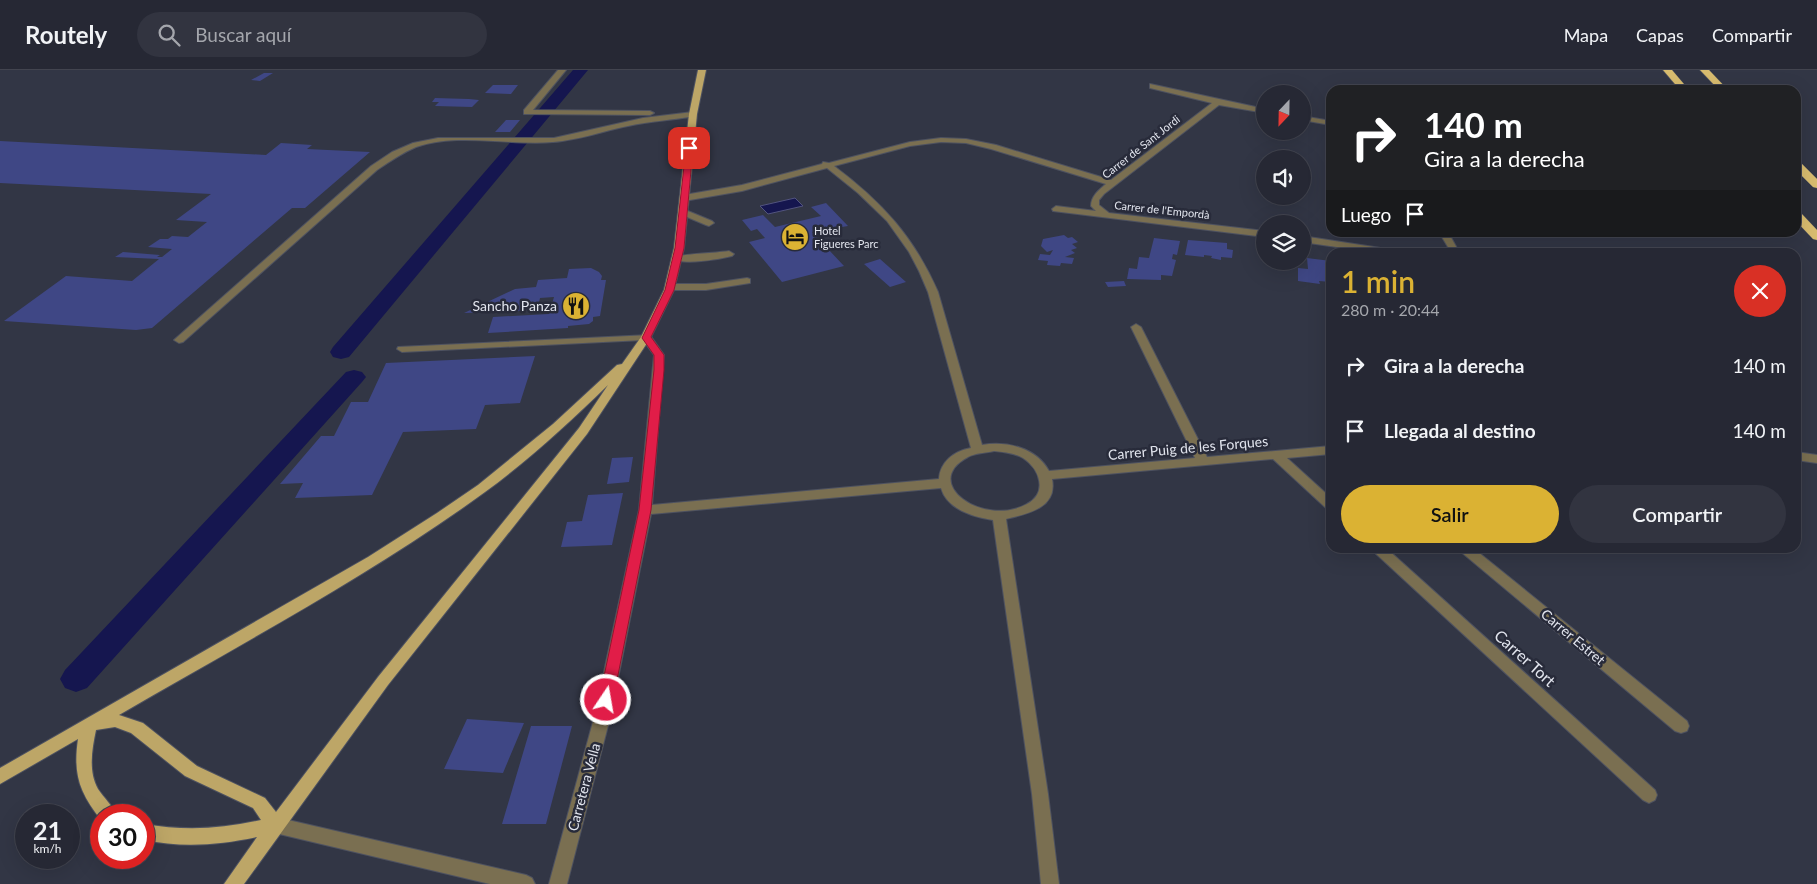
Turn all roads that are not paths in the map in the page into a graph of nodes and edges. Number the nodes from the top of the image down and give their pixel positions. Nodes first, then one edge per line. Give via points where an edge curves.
1 (562, 70) edge
2 (702, 70) edge
3 (1667, 70) edge
4 (1704, 70) edge
5 (1680, 85) edge
6 (1719, 85) edge
7 (1153, 86) dead end
8 (1218, 102) junction
9 (1256, 109) edge
10 (693, 114) junction
11 (1311, 120) edge
12 (1326, 122) edge
13 (826, 164) junction
14 (1801, 169) edge
15 (1113, 183) junction
16 (1817, 185) edge
17 (684, 198) junction
18 (1056, 209) dead end
19 (683, 212) junction
20 (1106, 215) junction
21 (1801, 219) edge
22 (709, 223) dead end
23 (1256, 233) edge
24 (1447, 237) edge
25 (1817, 237) edge
26 (1311, 240) edge
27 (1361, 248) edge
28 (1453, 248) edge
29 (729, 254) dead end
30 (677, 258) junction
31 (747, 281) dead end
32 (670, 287) junction
33 (1136, 327) dead end
34 (646, 338) junction
35 (179, 340) dead end
36 (402, 349) dead end
37 (632, 357) junction
38 (977, 448) junction
39 (1326, 450) edge
40 (1276, 455) junction
41 (1801, 457) edge
42 (1817, 459) edge
43 (1203, 461) junction
44 (1046, 475) junction
45 (944, 483) junction
46 (1326, 500) edge
47 (645, 510) junction
48 (999, 516) junction
49 (1383, 553) edge
50 (1472, 553) edge
51 (89, 724) junction
52 (1681, 726) dead end
53 (0, 777) edge
54 (1649, 795) dead end
55 (98, 804) edge
56 (275, 825) junction
57 (155, 833) edge
58 (233, 884) edge
59 (526, 884) edge
60 (558, 884) edge
61 (1050, 884) edge

1 - 10 street via 527,112
2 - 10 main road
3 - 5 highway
4 - 6 highway
7 - 8 street
8 - 9 street
8 - 15 street, Carrer de Sant Jordi
10 - 17 main road
10 - 35 street via 636,122 554,140 431,140 396,151
11 - 12 street
13 - 15 street via 910,144 960,141 992,147
13 - 17 street via 742,188
13 - 38 street via 884,211 924,268
14 - 16 highway
15 - 20 street, Carrer de Sant Jordi via 1095,200 1096,206
17 - 19 main road
18 - 20 street, Carrer de l'Empordà
19 - 22 street
19 - 30 main road
20 - 23 street, Carrer de l'Empordà
21 - 25 highway
24 - 28 street
26 - 27 street
29 - 30 street
30 - 32 main road
31 - 32 street via 706,287
32 - 34 main road
33 - 43 street
34 - 36 street
34 - 37 main road
34 - 47 street, Carretera Vella via 659,355 659,370
37 - 51 main road via 557,427 442,516 373,561
37 - 56 main road via 583,431 383,681
38 - 44 street via 994,447 1019,452 1039,464
38 - 45 street via 952,461 945,471
39 - 40 street, Carrer Puig de les Forques
40 - 43 street, Carrer Puig de les Forques
40 - 46 street
41 - 42 street
43 - 44 street, Carrer Puig de les Forques
44 - 48 street via 1048,487 1043,499 1017,514
45 - 47 street
45 - 48 street via 948,493 968,510
47 - 60 street, Carretera Vella via 602,718
48 - 61 street
49 - 54 street, Carrer Tort
50 - 52 street, Carrer Estret
51 - 53 main road
51 - 55 main road via 82,760 86,781
51 - 56 main road via 115,720 137,728 191,771 260,803
56 - 57 main road via 226,836 190,838
56 - 58 main road
56 - 59 street

